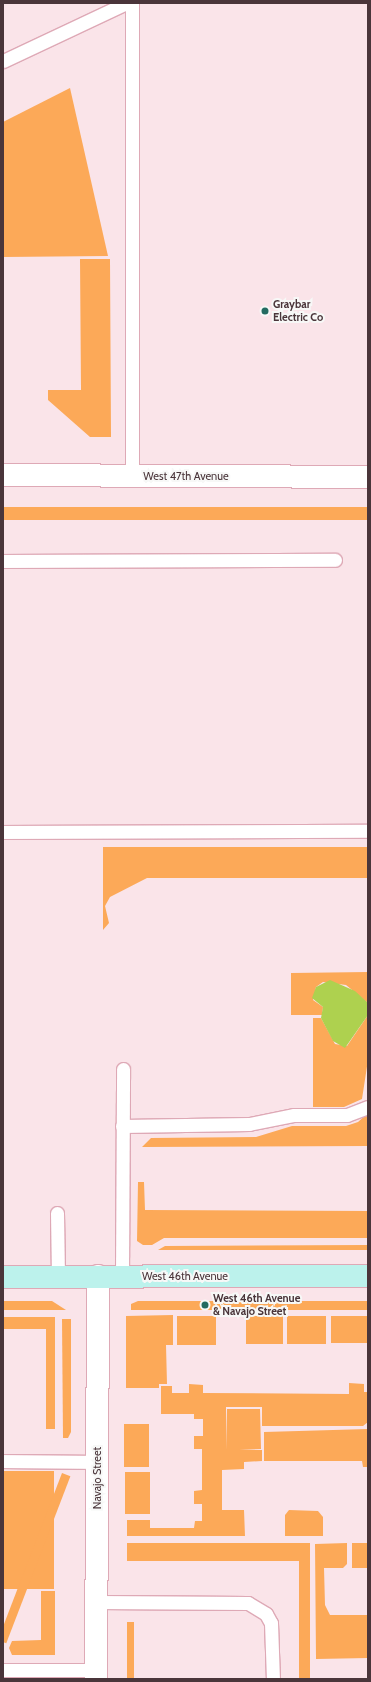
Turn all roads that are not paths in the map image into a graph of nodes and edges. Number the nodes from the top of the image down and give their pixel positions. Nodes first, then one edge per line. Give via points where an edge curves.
1 (126, 3) edge
2 (132, 3) edge
3 (3, 61) edge
4 (3, 476) edge
5 (132, 476) junction
6 (368, 477) edge
7 (335, 560) dead end
8 (3, 561) edge
9 (368, 831) edge
10 (3, 832) edge
11 (123, 1069) dead end
12 (368, 1107) edge
13 (122, 1126) junction
14 (57, 1213) dead end
15 (3, 1276) edge
16 (58, 1276) junction
17 (98, 1276) junction
18 (122, 1276) junction
19 (368, 1276) edge
20 (8, 1462) edge
21 (97, 1462) junction
22 (97, 1602) junction
23 (3, 1670) edge
24 (96, 1674) edge
25 (273, 1679) edge

1 - 3 lane
2 - 5 lane
4 - 5 street, West 47th Avenue
5 - 6 street, West 47th Avenue
7 - 8 lane
9 - 10 lane
11 - 13 lane
12 - 13 lane via 347,1115 294,1116 249,1124
13 - 18 lane
14 - 16 lane
15 - 16 street, West 46th Avenue
16 - 17 street, West 46th Avenue
17 - 18 street, West 46th Avenue
17 - 21 street, Navajo Street
18 - 19 street, West 46th Avenue
20 - 21 lane
21 - 22 street, Navajo Street
22 - 24 street, Navajo Street
22 - 25 lane via 248,1603 266,1614 271,1623
23 - 24 lane

